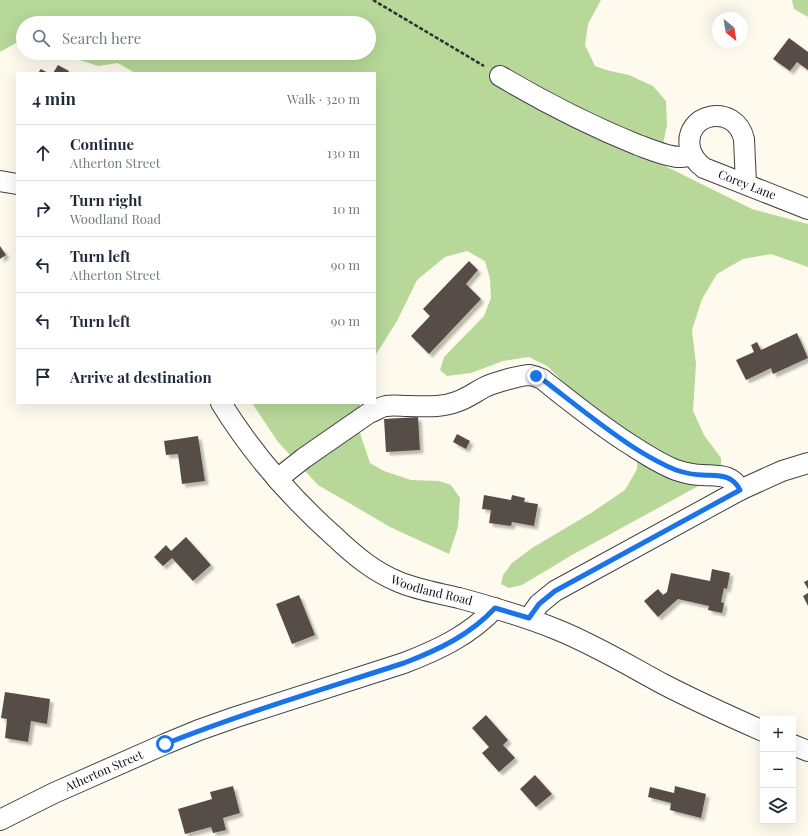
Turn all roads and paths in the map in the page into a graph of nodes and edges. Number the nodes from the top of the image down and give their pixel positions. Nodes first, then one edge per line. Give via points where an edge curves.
1 (372, 0) edge
2 (500, 76) joint
3 (692, 155) junction
4 (0, 181) edge
5 (16, 184) edge
6 (746, 184) junction
7 (808, 209) edge
8 (222, 404) edge
9 (808, 463) edge
10 (278, 480) junction
11 (740, 490) junction
12 (495, 608) junction
13 (529, 618) junction
14 (760, 730) edge
15 (796, 746) edge
16 (808, 752) edge
17 (0, 820) edge

1 - 2 path
2 - 3 street via 625,140 673,156
3 - 6 street, Corey Lane via 704,168
3 - 6 street via 689,146 690,136 700,121 713,116 731,119 743,134
4 - 5 street
6 - 7 street, Corey Lane
8 - 10 street, Woodland Road
9 - 11 street via 782,471
10 - 11 street via 304,458 369,413 394,405 446,405 460,401 484,387 529,375 542,379 611,432 654,460 690,474 726,477 733,480
10 - 12 street, Woodland Road via 328,532 381,573 417,588
11 - 13 street via 555,591 539,604
12 - 13 street, Woodland Road
12 - 17 street, Atherton Street via 466,633 421,656 199,730 54,793
13 - 14 street, Woodland Road via 614,656 683,694
15 - 16 street

